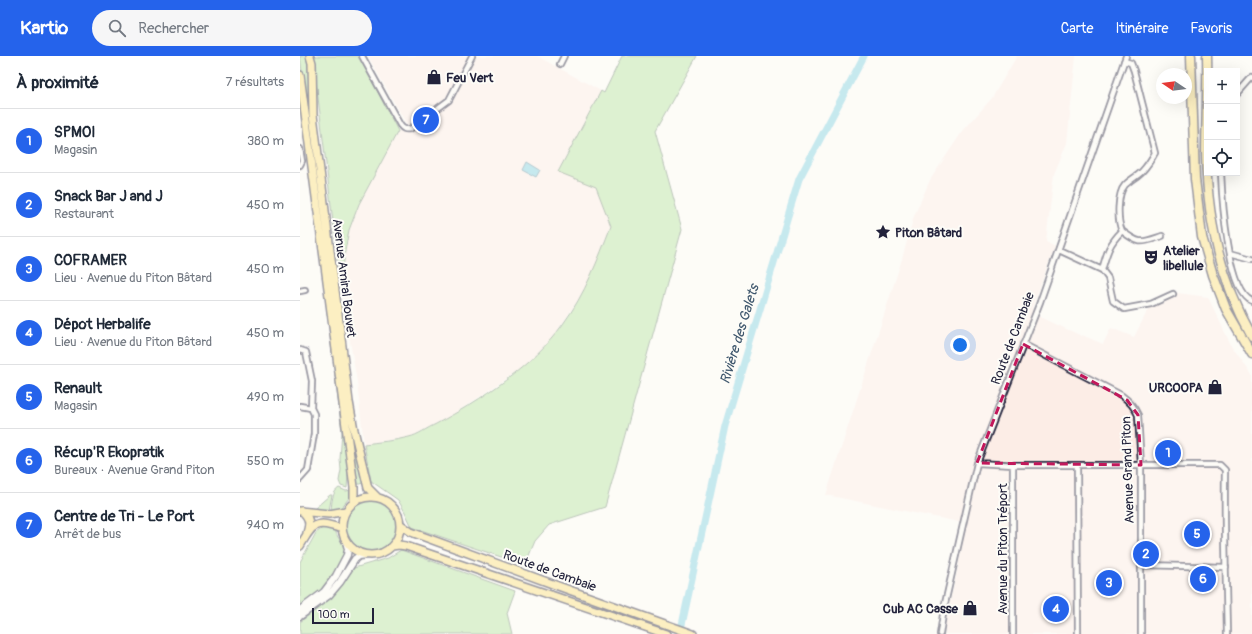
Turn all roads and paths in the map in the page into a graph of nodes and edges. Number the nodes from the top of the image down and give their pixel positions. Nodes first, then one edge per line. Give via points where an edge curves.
1 (310, 56) edge
2 (362, 56) edge
3 (472, 56) edge
4 (564, 56) edge
5 (1191, 56) edge
6 (1207, 56) edge
7 (1125, 58) edge
8 (560, 64) dead end
9 (300, 75) edge
10 (1252, 77) edge
11 (1240, 91) edge
12 (300, 149) edge
13 (300, 165) edge
14 (1221, 176) edge
15 (1122, 231) junction
16 (1162, 236) dead end
17 (1059, 250) junction
18 (1230, 253) junction
19 (1252, 259) edge
20 (1102, 270) junction
21 (1173, 294) dead end
22 (1252, 301) edge
23 (1252, 336) edge
24 (1023, 344) junction
25 (300, 350) edge
26 (1252, 354) edge
27 (300, 406) edge
28 (311, 408) junction
29 (977, 463) junction
30 (1013, 465) junction
31 (1078, 465) junction
32 (1141, 465) junction
33 (300, 479) edge
34 (377, 497) junction
35 (354, 502) junction
36 (301, 511) edge
37 (346, 511) junction
38 (400, 524) junction
39 (342, 529) junction
40 (307, 535) junction
41 (346, 542) junction
42 (300, 546) edge
43 (392, 546) junction
44 (368, 555) junction
45 (1141, 565) junction
46 (1226, 567) junction
47 (300, 610) edge
48 (300, 616) edge
49 (666, 634) edge
50 (693, 634) edge
51 (940, 634) edge
52 (1013, 634) edge
53 (1078, 634) edge
54 (1141, 634) edge
55 (1226, 634) edge

1 - 34 main road, Avenue Amiral Bouvet via 313,115 349,402 365,478 368,488
2 - 3 street via 404,129 410,129 447,102
4 - 8 street
5 - 26 highway via 1197,202 1202,237 1226,309
6 - 23 highway via 1206,156 1210,214 1226,282
7 - 15 street via 1134,71 1155,153 1140,174 1125,185 1121,194 1118,219
7 - 17 street, Route de Cambaie
9 - 35 main road, Avenue Amiral Bouvet
10 - 11 street
12 - 13 street
14 - 18 street via 1222,204
15 - 16 street via 1133,240 1141,242
15 - 20 street via 1113,241
17 - 20 street
17 - 24 street, Route de Cambaie
18 - 19 street
18 - 22 street via 1243,294
20 - 21 street via 1108,278 1113,301 1124,309 1152,304
24 - 29 street, Route de Cambaie
24 - 32 street, Avenue Grand Piton via 1127,400 1138,415
25 - 28 street via 306,352 312,380
27 - 28 street
28 - 33 street via 314,414 313,444 308,470
29 - 30 street
29 - 51 street, Route de Cambaie
30 - 31 street
30 - 52 street, Avenue du Piton Tréport
31 - 32 street
31 - 53 street
32 - 45 street, Avenue Grand Piton
32 - 46 street via 1220,465 1225,470
34 - 35 main road via 367,496
34 - 38 main road via 395,509
35 - 37 main road
36 - 37 main road via 330,514
36 - 40 main road via 309,520
37 - 39 main road
38 - 43 main road via 399,535
38 - 50 main road, Route de Cambaie via 411,532
39 - 40 main road via 328,524 317,524
39 - 41 main road
40 - 42 main road
41 - 44 main road via 352,549
41 - 47 main road via 348,555 336,576 324,592
43 - 44 main road via 381,553
43 - 49 main road, Route de Cambaie via 406,546
44 - 48 main road via 359,556 329,596
45 - 46 street
45 - 54 street, Avenue Grand Piton
46 - 55 street

